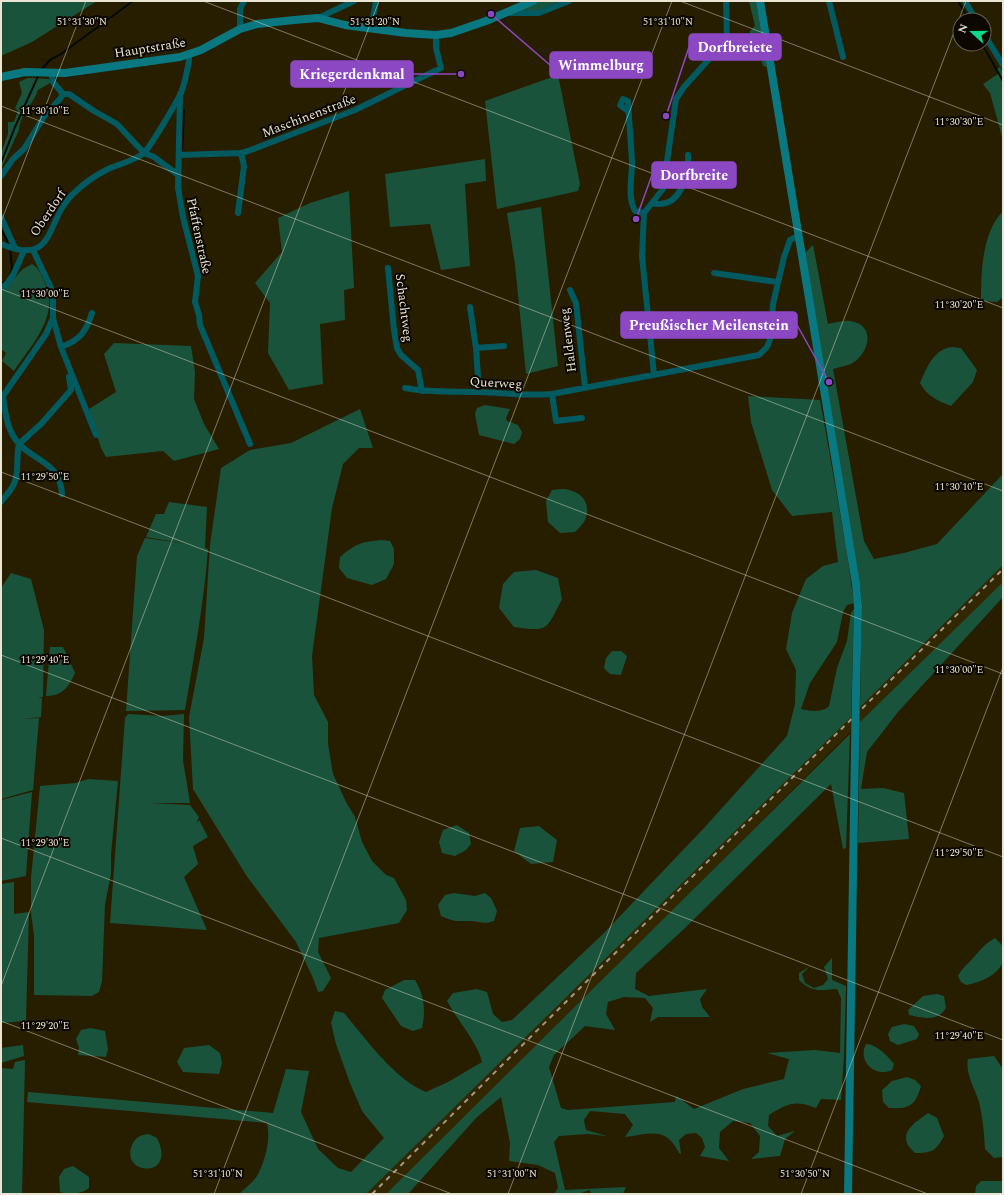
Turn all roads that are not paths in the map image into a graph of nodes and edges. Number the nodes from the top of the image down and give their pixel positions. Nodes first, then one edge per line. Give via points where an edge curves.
1 (244, 1) edge
2 (354, 1) edge
3 (376, 1) edge
4 (533, 1) edge
5 (569, 1) edge
6 (726, 1) edge
7 (760, 1) edge
8 (829, 1) edge
9 (965, 1) edge
10 (971, 12) edge
11 (507, 13) junction
12 (318, 18) junction
13 (240, 29) junction
14 (371, 29) junction
15 (436, 35) junction
16 (992, 47) edge
17 (189, 55) junction
18 (843, 57) dead end
19 (1003, 65) edge
20 (44, 72) junction
21 (1, 78) edge
22 (63, 94) junction
23 (180, 94) junction
24 (628, 111) dead end
25 (144, 153) junction
26 (241, 153) junction
27 (179, 155) junction
28 (688, 155) dead end
29 (177, 174) junction
30 (1, 176) edge
31 (652, 203) junction
32 (238, 213) dead end
33 (644, 213) junction
34 (1, 217) edge
35 (798, 236) junction
36 (1, 244) edge
37 (16, 248) junction
38 (33, 250) junction
39 (24, 251) junction
40 (388, 268) dead end
41 (714, 273) dead end
42 (777, 282) junction
43 (1, 289) edge
44 (570, 290) dead end
45 (470, 307) dead end
46 (92, 313) dead end
47 (53, 318) junction
48 (504, 346) dead end
49 (476, 348) junction
50 (61, 349) junction
51 (654, 375) junction
52 (585, 387) junction
53 (405, 388) dead end
54 (422, 391) junction
55 (479, 392) junction
56 (552, 394) junction
57 (582, 418) dead end
58 (96, 435) dead end
59 (19, 444) junction
60 (250, 444) dead end
61 (62, 494) dead end
62 (1, 502) edge
63 (848, 1194) edge

1 - 13 street via 240,8
2 - 12 street
3 - 14 street
4 - 11 main road, Hauptstraße
5 - 11 street, Hauptstraße via 539,13
6 - 31 street via 726,38 676,99 663,189
7 - 35 main road
8 - 18 street
9 - 10 street
11 - 15 main road, Hauptstraße via 459,31
12 - 13 main road, Hauptstraße via 274,22
12 - 14 main road, Hauptstraße via 345,26
13 - 17 main road, Hauptstraße
14 - 15 main road, Hauptstraße
15 - 26 street, Maschinenstraße via 440,68 355,110
16 - 19 street
17 - 20 main road, Hauptstraße via 74,72
17 - 23 street
20 - 21 main road, Hauptstraße
20 - 22 street
22 - 25 street via 69,94 117,124
22 - 30 street via 45,115 24,149
23 - 25 street
23 - 27 street, Pfaffenstraße
24 - 33 street via 632,205 635,211
25 - 29 street via 154,156
25 - 38 street, Oberdorf via 107,170 73,193 63,206 48,237
26 - 27 street, Maschinenstraße
26 - 32 street via 244,166
27 - 29 street, Pfaffenstraße
28 - 31 street via 688,168 682,189 671,200 661,204
29 - 60 street, Pfaffenstraße via 183,218 198,276 195,302 200,315 200,325
31 - 33 street
33 - 51 street via 642,256
34 - 37 street
35 - 42 street, Querweg via 789,242
35 - 63 main road, bridge via 857,591
36 - 37 street, Oberdorf
37 - 39 street, Oberdorf
38 - 39 street, Oberdorf
38 - 47 street, Oberdorf via 51,288
39 - 43 street via 16,270
40 - 54 street, Schachtweg via 397,348 418,370
41 - 42 street
42 - 51 street, Querweg via 771,337 767,347 759,355
44 - 52 street, Haldenweg via 576,303
45 - 49 street
46 - 50 street via 88,327 75,342
47 - 50 street, Oberdorf
47 - 59 street via 46,334 3,396 6,420
48 - 49 street
49 - 55 street
50 - 58 street, Oberdorf
50 - 59 street via 71,390 42,423
51 - 52 street, Querweg
52 - 56 street, Querweg
53 - 54 street, Querweg
54 - 55 street, Querweg
55 - 56 street, Querweg via 530,396
56 - 57 street via 556,421
59 - 61 street via 58,474
59 - 62 street via 16,480

